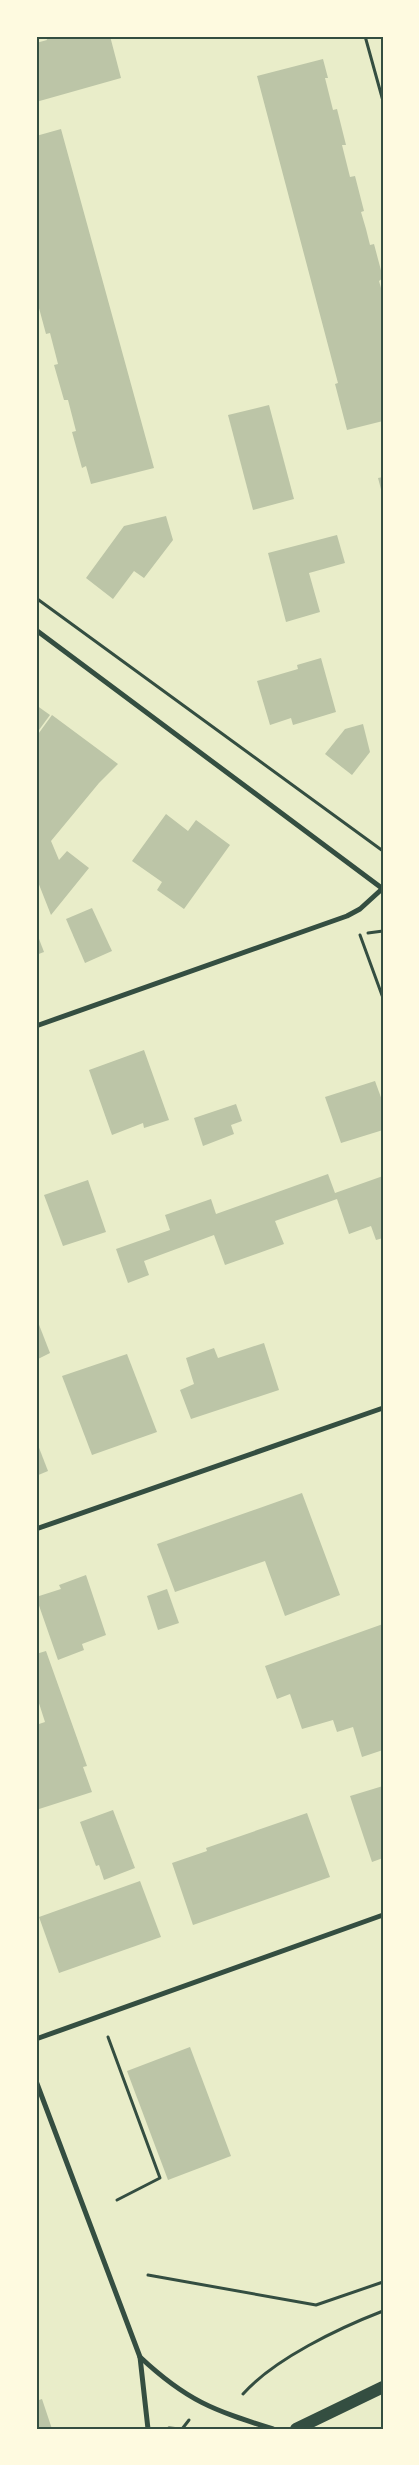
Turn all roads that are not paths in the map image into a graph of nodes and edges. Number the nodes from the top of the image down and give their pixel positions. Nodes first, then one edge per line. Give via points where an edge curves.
1 (36, 630) edge
2 (382, 890) edge
3 (36, 1026) edge
4 (383, 1408) edge
5 (36, 1529) edge
6 (383, 1915) edge
7 (36, 2039) edge
8 (36, 2081) edge
9 (140, 2357) junction
10 (383, 2387) edge
11 (148, 2429) edge
12 (273, 2429) edge
13 (296, 2429) edge

1 - 2 street
2 - 3 street via 347,916
4 - 5 street
6 - 7 street
8 - 9 street
9 - 11 street
9 - 12 street via 166,2382 186,2395 226,2414
10 - 13 main road

